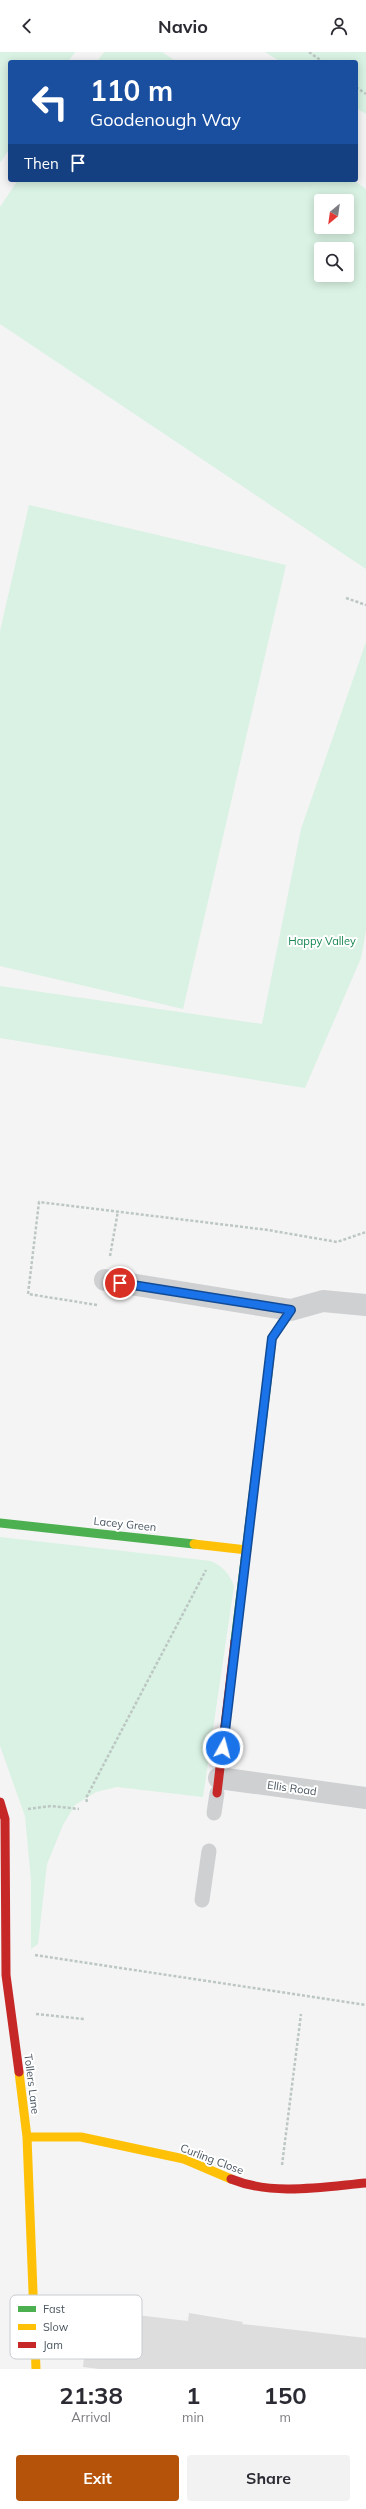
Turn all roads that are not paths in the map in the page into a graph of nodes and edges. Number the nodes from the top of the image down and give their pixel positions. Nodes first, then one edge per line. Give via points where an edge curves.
1 (105, 1280) dead end
2 (366, 1305) edge
3 (291, 1310) junction
4 (0, 1523) edge
5 (247, 1550) junction
6 (218, 1786) junction
7 (366, 1798) edge
8 (0, 1802) edge
9 (214, 1813) dead end
10 (209, 1851) dead end
11 (202, 1900) dead end
12 (3, 1975) edge
13 (27, 2137) junction
14 (366, 2183) edge
15 (33, 2295) edge
16 (36, 2359) edge
17 (36, 2369) edge

1 - 3 street
2 - 3 street via 323,1300
3 - 5 street via 272,1338
4 - 5 street, Lacey Green
5 - 6 street
6 - 7 street, Ellis Road
6 - 9 lane
8 - 12 street, Tollers Lane via 4,1814
10 - 11 lane
12 - 13 street, Tollers Lane via 11,2012
13 - 14 street, Curling Close via 81,2137 184,2159 248,2186 294,2189
13 - 15 street, Tollers Lane
16 - 17 street, Tollers Lane

